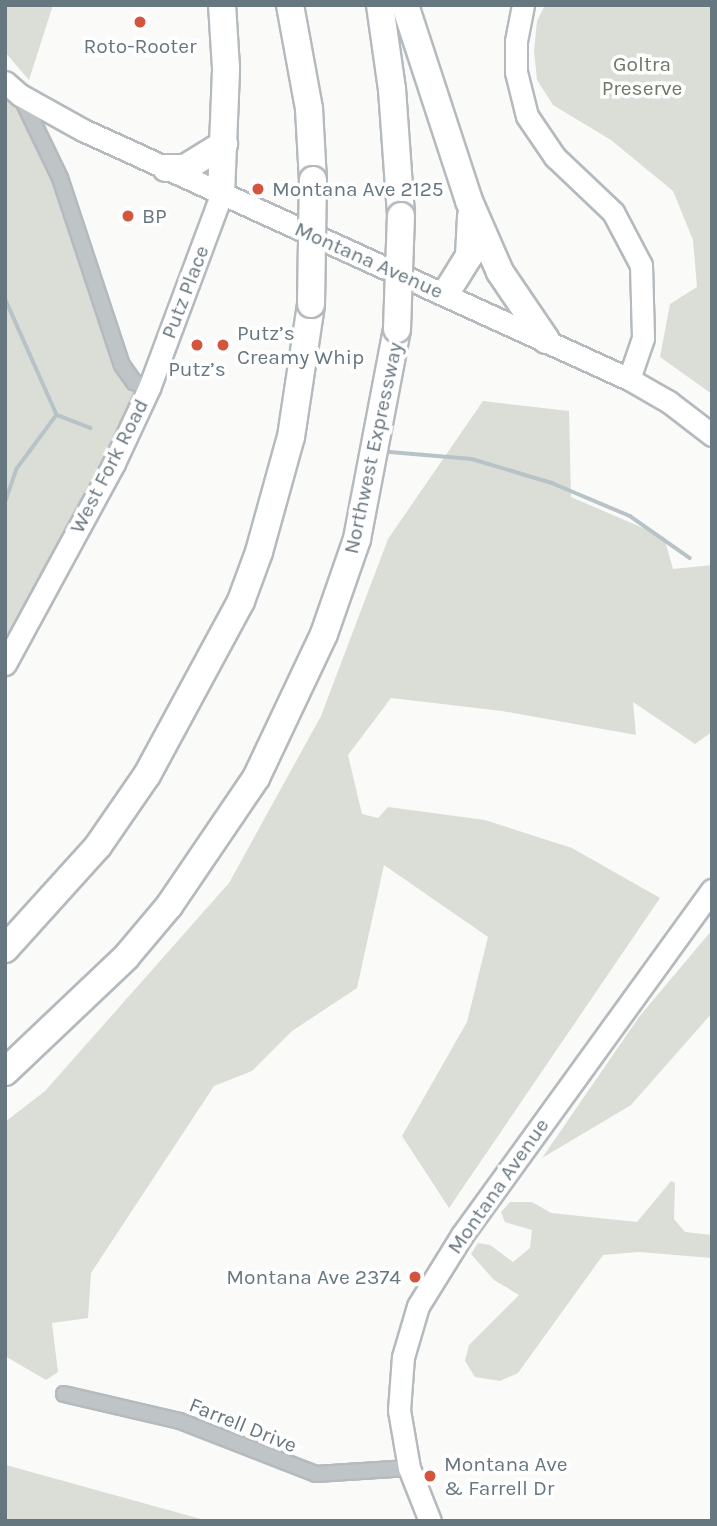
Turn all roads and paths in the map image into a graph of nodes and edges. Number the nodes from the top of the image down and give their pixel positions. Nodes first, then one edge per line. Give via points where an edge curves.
1 (222, 5) edge
2 (289, 5) edge
3 (380, 5) edge
4 (405, 5) edge
5 (523, 5) edge
6 (13, 88) edge
7 (224, 144) junction
8 (166, 168) junction
9 (221, 195) junction
10 (469, 201) junction
11 (446, 293) junction
12 (546, 340) junction
13 (629, 379) junction
14 (149, 388) junction
15 (712, 435) edge
16 (5, 664) edge
17 (712, 890) edge
18 (5, 949) edge
19 (5, 1072) edge
20 (64, 1394) dead end
21 (409, 1468) junction
22 (430, 1521) edge

1 - 7 highway
2 - 18 highway, bridge via 309,109 311,304 291,438 259,552 241,600 147,775 86,861
3 - 19 highway, Northwest Expressway, bridge via 392,89 401,216 397,329 357,539 324,635 256,778 169,906 134,947
4 - 10 highway
5 - 13 street via 516,72 527,116 555,156 613,212 641,265 643,338
6 - 8 street, Montana Avenue
6 - 14 street, West Fork Road via 60,178 122,365 134,382
7 - 8 highway via 185,168
7 - 9 highway
8 - 9 street, Montana Avenue
9 - 11 street, Montana Avenue
9 - 14 street, Putz Place
10 - 11 highway via 469,256
10 - 12 highway via 500,272
11 - 12 street, Montana Avenue
12 - 13 street, Montana Avenue
13 - 15 street, Montana Avenue
14 - 16 street, West Fork Road via 114,463
17 - 21 street, Montana Avenue via 462,1235 418,1306 400,1380 401,1433
20 - 21 street, Farrell Drive via 180,1421 316,1474
21 - 22 street, Montana Avenue

